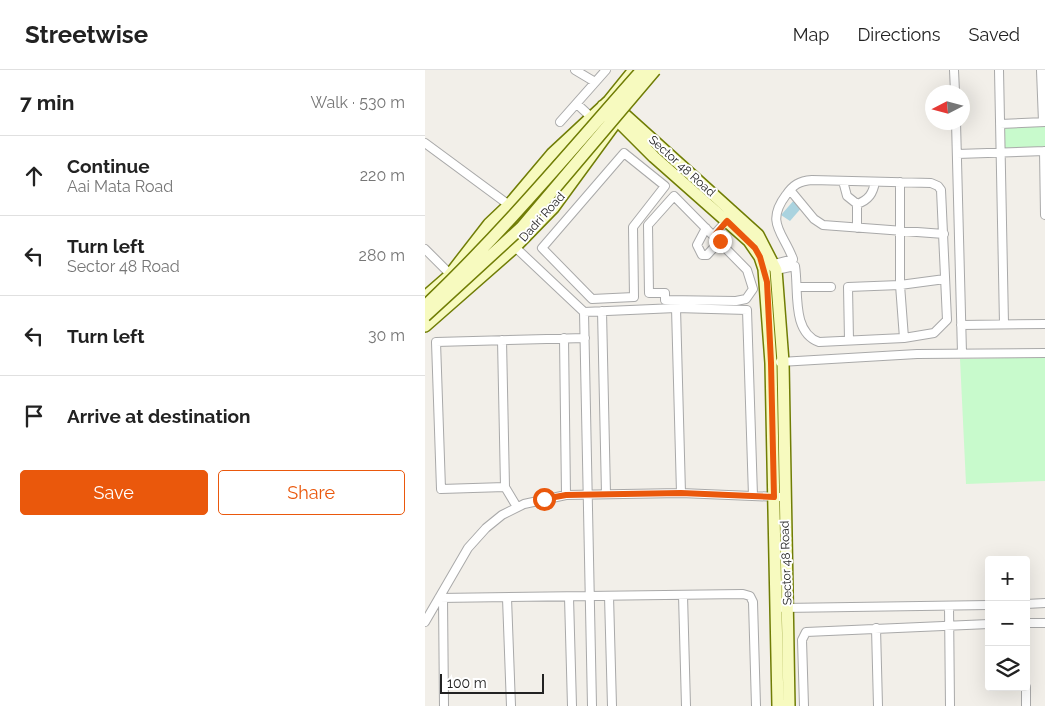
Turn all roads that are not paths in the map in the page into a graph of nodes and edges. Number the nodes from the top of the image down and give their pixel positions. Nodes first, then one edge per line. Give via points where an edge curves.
1 (575, 70) edge
2 (606, 70) edge
3 (634, 70) edge
4 (642, 70) edge
5 (655, 70) edge
6 (662, 70) edge
7 (955, 70) edge
8 (999, 70) edge
9 (1041, 70) edge
10 (595, 82) junction
11 (955, 85) edge
12 (606, 103) junction
13 (577, 104) junction
14 (620, 117) junction
15 (592, 118) junction
16 (560, 122) dead end
17 (1044, 122) edge
18 (1000, 124) junction
19 (956, 130) edge
20 (425, 143) edge
21 (1044, 151) edge
22 (1001, 152) junction
23 (957, 154) junction
24 (654, 158) junction
25 (645, 170) junction
26 (843, 181) junction
27 (875, 182) junction
28 (900, 182) junction
29 (790, 190) junction
30 (857, 204) junction
31 (509, 205) junction
32 (1045, 215) edge
33 (730, 217) junction
34 (706, 228) junction
35 (857, 228) junction
36 (533, 229) junction
37 (901, 231) junction
38 (944, 234) junction
39 (717, 238) junction
40 (515, 246) junction
41 (425, 249) edge
42 (775, 267) junction
43 (450, 274) junction
44 (945, 279) junction
45 (900, 285) junction
46 (797, 287) junction
47 (831, 287) dead end
48 (425, 297) edge
49 (425, 306) edge
50 (676, 308) junction
51 (602, 311) junction
52 (584, 312) junction
53 (425, 316) edge
54 (1004, 324) junction
55 (1045, 324) edge
56 (961, 325) junction
57 (425, 326) edge
58 (564, 338) junction
59 (585, 338) junction
60 (904, 338) junction
61 (502, 340) junction
62 (849, 340) junction
63 (962, 353) junction
64 (1045, 353) edge
65 (777, 362) junction
66 (505, 487) junction
67 (681, 493) junction
68 (605, 494) junction
69 (566, 495) junction
70 (587, 495) junction
71 (753, 496) junction
72 (779, 497) junction
73 (517, 507) junction
74 (683, 595) junction
75 (590, 596) junction
76 (609, 596) junction
77 (569, 597) junction
78 (441, 598) junction
79 (507, 598) junction
80 (1045, 603) edge
81 (1030, 604) edge
82 (985, 605) edge
83 (949, 606) junction
84 (782, 608) junction
85 (425, 622) edge
86 (1030, 623) edge
87 (1045, 623) edge
88 (985, 624) edge
89 (949, 626) junction
90 (876, 628) junction
91 (1026, 691) edge
92 (444, 706) edge
93 (511, 706) edge
94 (572, 706) edge
95 (592, 706) edge
96 (612, 706) edge
97 (686, 706) edge
98 (756, 706) edge
99 (778, 706) edge
100 (789, 706) edge
101 (804, 706) edge
102 (878, 706) edge
103 (950, 706) edge
104 (1026, 706) edge

1 - 10 street
2 - 10 street
3 - 12 street
4 - 49 street, bridge via 535,193
5 - 53 street, bridge via 522,227
6 - 14 street, Dadri Road
7 - 11 street
8 - 18 street
9 - 17 street
10 - 13 street
12 - 14 street, Sector 48 Road
12 - 15 street
13 - 15 street
13 - 16 street
14 - 24 street, Sector 48 Road
14 - 33 street, Sector 48 Road
14 - 36 street, Dadri Road via 553,208
15 - 31 street via 552,154
17 - 18 street
18 - 22 street
19 - 23 street
20 - 31 street
21 - 22 street
21 - 32 street
22 - 23 street
22 - 54 street
23 - 56 street
24 - 25 street
24 - 33 street, Sector 48 Road
25 - 25 street via 665,186 633,227 634,297 592,299 542,248 624,153
26 - 27 street
26 - 29 street via 803,181
26 - 30 street via 847,196
27 - 28 street
27 - 30 street via 873,192
28 - 37 street
28 - 38 street via 937,186 942,196
29 - 35 street via 817,222
29 - 42 street via 775,216 793,259
30 - 35 street
31 - 36 street
31 - 43 street via 489,224
33 - 39 street
33 - 42 street, Sector 48 Road via 758,235
33 - 65 street, Sector 48 Road via 755,248 764,270
34 - 39 street
34 - 39 street via 697,245 700,253 707,254
34 - 39 street via 674,196 648,225 649,293 665,294 665,300 736,302 746,299 753,289 751,277
35 - 37 street
36 - 40 street, Dadri Road
37 - 38 street
37 - 45 street
38 - 44 street
40 - 52 street
40 - 57 street, Dadri Road
41 - 43 street
42 - 46 street via 795,266
42 - 65 street, Sector 48 Road
43 - 48 street
44 - 45 street
44 - 60 street via 947,320 943,327 934,333
45 - 60 street
45 - 62 street via 848,287
46 - 47 street
46 - 62 street via 805,334 819,342
50 - 51 street
50 - 67 street
50 - 71 street via 747,310
51 - 52 street
51 - 68 street
52 - 59 street
54 - 55 street
54 - 56 street
56 - 63 street
58 - 59 street
58 - 61 street
58 - 69 street
59 - 70 street
60 - 62 street
61 - 66 street
61 - 66 street via 436,342 441,489
63 - 64 street
63 - 65 street
65 - 72 street, Sector 48 Road
66 - 73 street
67 - 68 street
67 - 71 street
68 - 70 street
69 - 70 street
69 - 73 street
70 - 75 street
71 - 72 street
72 - 84 street, Sector 48 Road
73 - 78 street via 485,528 468,548
74 - 76 street
74 - 97 street
74 - 98 street via 750,596 753,602
75 - 76 street
75 - 77 street
75 - 95 street
76 - 96 street
77 - 79 street
77 - 94 street
78 - 79 street
78 - 85 street
78 - 92 street
79 - 93 street
80 - 81 street
82 - 83 street
83 - 84 street
83 - 89 street
84 - 99 street, Sector 48 Road
84 - 100 street, Sector 48 Road
86 - 87 street
88 - 89 street
89 - 90 street
89 - 103 street
90 - 101 street via 806,632 802,640
90 - 102 street
91 - 104 street

